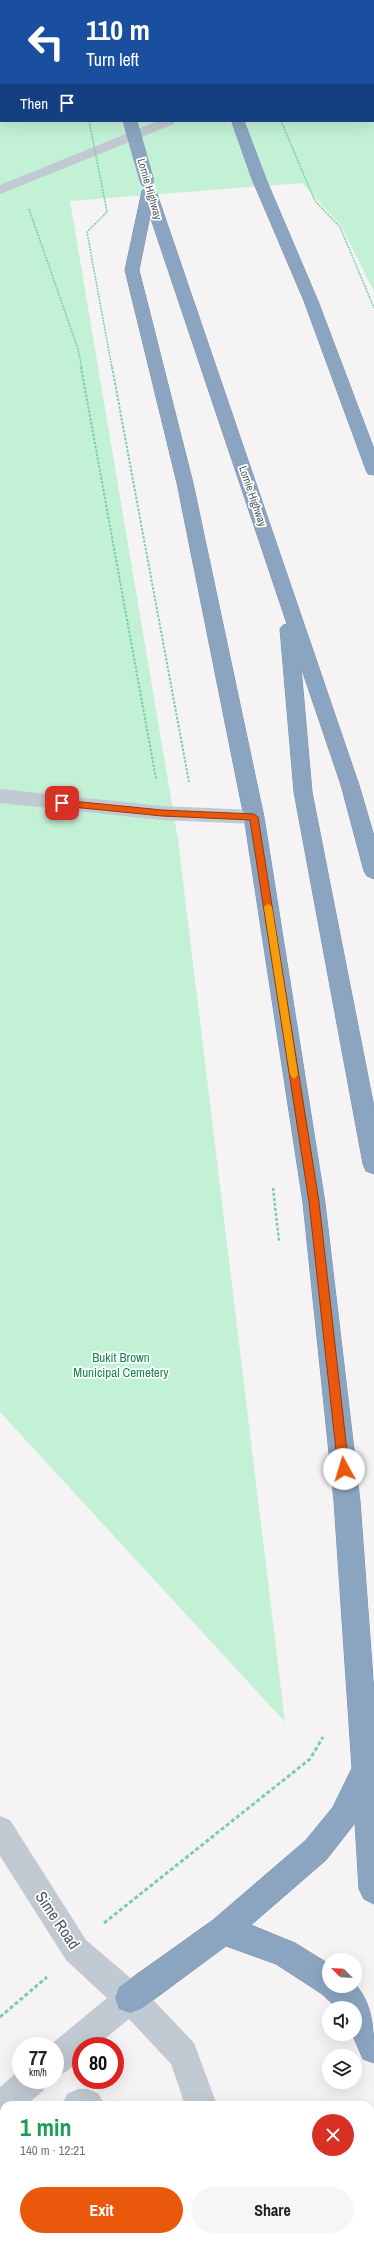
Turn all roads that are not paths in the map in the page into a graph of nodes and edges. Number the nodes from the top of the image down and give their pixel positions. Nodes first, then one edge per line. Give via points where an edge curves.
1 (130, 122) edge
2 (168, 122) edge
3 (238, 122) edge
4 (148, 186) junction
5 (0, 190) edge
6 (374, 470) edge
7 (286, 593) junction
8 (0, 796) edge
9 (254, 817) junction
10 (374, 871) edge
11 (374, 1164) edge
12 (366, 1768) junction
13 (0, 1830) edge
14 (374, 1889) edge
15 (223, 1930) junction
16 (322, 1977) edge
17 (342, 1993) edge
18 (130, 1998) junction
19 (374, 2048) edge
20 (64, 2053) edge
21 (21, 2089) edge
22 (7, 2101) edge
23 (200, 2101) edge

1 - 4 highway, Lornie Highway, bridge
2 - 5 street
3 - 6 highway via 259,179 311,302
4 - 7 highway, Lornie Highway
4 - 9 highway via 132,270 185,483
7 - 10 highway, Lornie Highway via 350,785
7 - 11 highway via 303,792
8 - 9 street via 162,813
9 - 12 highway via 314,1202 347,1501
12 - 14 highway
12 - 15 highway via 343,1817 316,1850
13 - 18 street, Sime Road via 76,1950
15 - 16 highway via 284,1953
15 - 18 highway
17 - 19 highway via 354,2003
18 - 20 street
18 - 23 street, Sime Road via 183,2054
21 - 22 street

